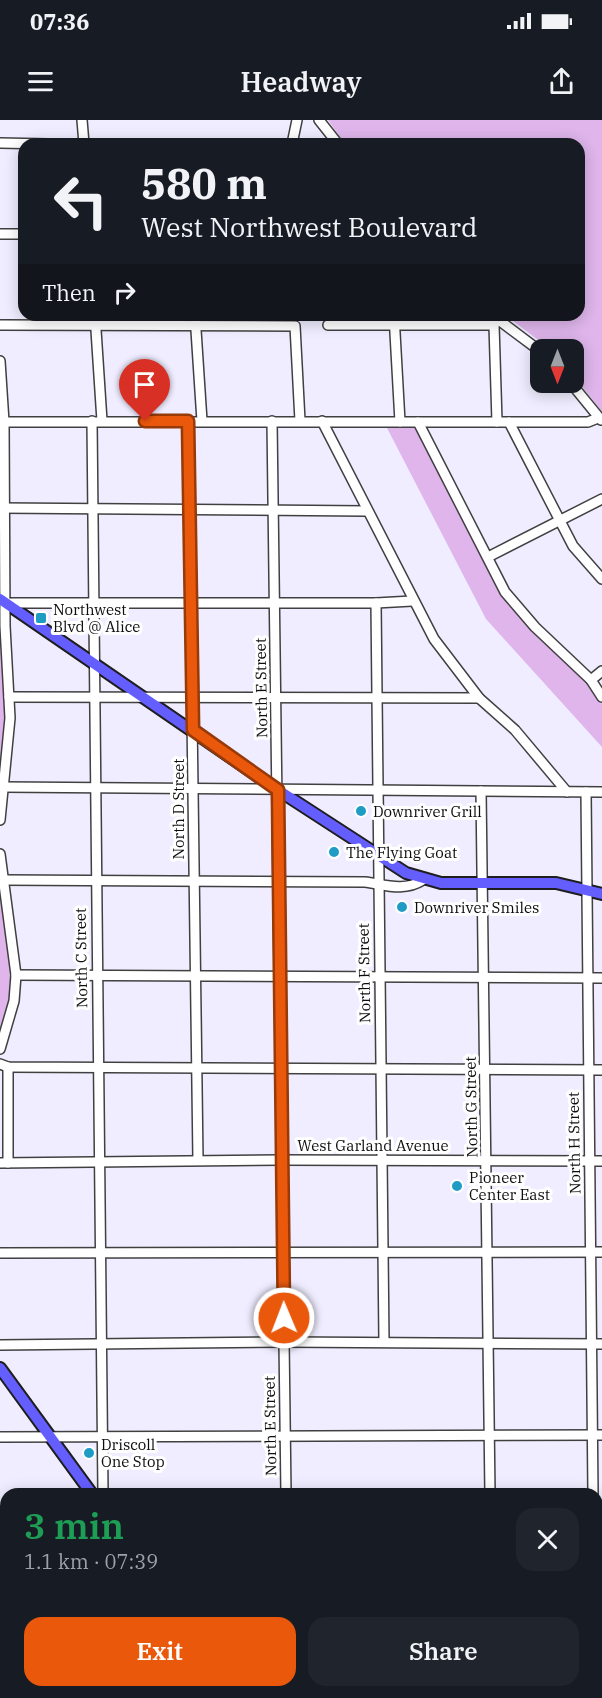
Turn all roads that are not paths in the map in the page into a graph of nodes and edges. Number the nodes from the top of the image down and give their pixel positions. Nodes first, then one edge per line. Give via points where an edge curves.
1 (82, 120) edge
2 (297, 120) edge
3 (319, 120) edge
4 (84, 138) edge
5 (293, 138) edge
6 (333, 138) edge
7 (0, 143) edge
8 (18, 143) edge
9 (0, 234) edge
10 (18, 234) edge
11 (77, 321) edge
12 (96, 321) edge
13 (116, 321) edge
14 (196, 321) edge
15 (395, 321) edge
16 (474, 321) edge
17 (494, 321) edge
18 (495, 321) edge
19 (0, 325) edge
20 (196, 325) junction
21 (328, 325) dead end
22 (395, 325) junction
23 (530, 344) edge
24 (0, 361) edge
25 (579, 393) edge
26 (600, 420) edge
27 (92, 421) junction
28 (102, 421) junction
29 (188, 421) junction
30 (202, 421) junction
31 (272, 421) junction
32 (300, 421) junction
33 (322, 421) junction
34 (2, 422) edge
35 (400, 422) junction
36 (418, 422) junction
37 (497, 422) junction
38 (509, 422) junction
39 (602, 499) edge
40 (2, 508) edge
41 (92, 509) junction
42 (190, 510) junction
43 (274, 510) junction
44 (366, 511) junction
45 (559, 520) junction
46 (488, 557) junction
47 (602, 579) edge
48 (2, 601) edge
49 (412, 601) junction
50 (93, 603) junction
51 (191, 603) junction
52 (274, 603) junction
53 (376, 603) junction
54 (94, 663) junction
55 (602, 671) edge
56 (591, 680) junction
57 (9, 697) junction
58 (94, 697) junction
59 (602, 697) edge
60 (146, 698) junction
61 (193, 698) junction
62 (277, 698) junction
63 (479, 698) junction
64 (377, 699) junction
65 (193, 730) junction
66 (3, 787) junction
67 (94, 789) junction
68 (193, 789) junction
69 (278, 790) junction
70 (378, 790) junction
71 (481, 791) junction
72 (567, 792) junction
73 (586, 792) junction
74 (602, 792) edge
75 (0, 820) edge
76 (0, 854) edge
77 (379, 856) junction
78 (3, 880) junction
79 (95, 880) junction
80 (423, 880) junction
81 (194, 882) junction
82 (278, 882) junction
83 (483, 883) junction
84 (379, 884) junction
85 (586, 889) junction
86 (602, 894) edge
87 (16, 975) junction
88 (96, 975) junction
89 (195, 976) junction
90 (280, 976) junction
91 (380, 978) junction
92 (484, 978) junction
93 (587, 978) junction
94 (602, 978) edge
95 (0, 1049) edge
96 (4, 1066) edge
97 (98, 1067) junction
98 (196, 1067) junction
99 (281, 1068) junction
100 (380, 1069) junction
101 (485, 1069) junction
102 (588, 1070) junction
103 (602, 1070) edge
104 (198, 1160) junction
105 (282, 1160) junction
106 (382, 1160) junction
107 (486, 1160) junction
108 (99, 1161) junction
109 (589, 1161) junction
110 (602, 1161) edge
111 (4, 1163) edge
112 (282, 1251) junction
113 (384, 1251) junction
114 (487, 1252) junction
115 (590, 1252) junction
116 (602, 1252) edge
117 (0, 1253) edge
118 (100, 1253) junction
119 (284, 1341) junction
120 (384, 1342) junction
121 (488, 1343) junction
122 (100, 1344) junction
123 (597, 1344) edge
124 (0, 1345) edge
125 (0, 1368) edge
126 (285, 1434) junction
127 (490, 1434) junction
128 (597, 1435) edge
129 (50, 1436) junction
130 (102, 1436) junction
131 (0, 1437) edge
132 (88, 1488) edge
133 (103, 1488) edge
134 (286, 1488) edge
135 (490, 1488) edge
136 (593, 1488) edge

1 - 4 street
2 - 5 street
3 - 6 street
7 - 8 street
9 - 10 street
11 - 19 street
12 - 28 street
13 - 20 street
14 - 20 street
15 - 22 street
16 - 22 street
17 - 37 street
18 - 23 street
20 - 30 street
20 - 32 street via 295,326
21 - 22 street
22 - 35 street
24 - 34 street
25 - 26 street
26 - 38 street
27 - 28 street
27 - 34 street
27 - 41 street, North C Street
28 - 29 street
29 - 30 street
29 - 42 street, North D Street
30 - 31 street
31 - 32 street
31 - 43 street, North E Street
32 - 33 street
33 - 35 street
33 - 44 street
34 - 40 street
35 - 36 street
36 - 37 street
36 - 46 street
37 - 38 street
38 - 45 street
39 - 45 street
40 - 41 street
40 - 48 street
41 - 42 street
41 - 50 street, North C Street
42 - 43 street
42 - 51 street, North D Street
43 - 44 street
43 - 52 street, North E Street
44 - 49 street
45 - 46 street
45 - 47 street via 573,546
46 - 56 street via 505,592 535,627
48 - 50 street
48 - 54 main road
48 - 57 street
49 - 53 street
49 - 63 street via 434,639
50 - 51 street
50 - 54 street, North C Street
51 - 52 street
51 - 61 street, North D Street
52 - 53 street
52 - 62 street, North E Street
53 - 64 street, North F Street
54 - 58 street, North C Street
54 - 60 main road
55 - 56 street
56 - 59 street
57 - 58 street
57 - 66 street
58 - 60 street
58 - 67 street, North C Street
60 - 61 street
60 - 65 main road
61 - 62 street
61 - 65 street, North D Street
62 - 64 street
62 - 69 street, North E Street
63 - 64 street
63 - 72 street via 515,730
64 - 70 street, North F Street
65 - 68 street, North D Street
65 - 69 main road
66 - 67 street
66 - 75 street
67 - 68 street
67 - 79 street, North C Street
68 - 69 street
68 - 81 street, North D Street
69 - 70 street
69 - 77 main road
69 - 82 street, North E Street
70 - 71 street
70 - 77 street, North F Street
71 - 72 street
71 - 83 street, North G Street
72 - 73 street
73 - 74 street
73 - 85 street, North H Street
76 - 78 street
77 - 80 main road
77 - 84 street, North F Street
78 - 79 street
78 - 87 street
79 - 81 street
79 - 88 street, North C Street
80 - 83 main road
80 - 84 street via 412,887
81 - 82 street
81 - 89 street, North D Street
82 - 84 street
82 - 90 street, North E Street
83 - 85 main road via 556,883
83 - 92 street, North G Street
84 - 91 street, North F Street
85 - 86 main road
85 - 93 street, North H Street
87 - 88 street
87 - 95 street via 14,1000
88 - 89 street
88 - 97 street, North C Street
89 - 90 street
89 - 98 street, North D Street
90 - 91 street
90 - 99 street, North E Street
91 - 92 street
91 - 100 street, North F Street
92 - 93 street
92 - 101 street, North G Street
93 - 94 street
93 - 102 street, North H Street
96 - 97 street
96 - 111 street
97 - 98 street
97 - 108 street, North C Street
98 - 99 street
98 - 104 street, North D Street
99 - 100 street
99 - 105 street, North E Street
100 - 101 street
100 - 106 street, North F Street
101 - 102 street
101 - 107 street, North G Street
102 - 103 street
102 - 109 street, North H Street
104 - 105 street, West Garland Avenue
104 - 108 street, West Garland Avenue
105 - 106 street, West Garland Avenue
105 - 112 street, North E Street
106 - 107 street, West Garland Avenue
106 - 113 street, North F Street
107 - 109 street, West Garland Avenue
107 - 114 street, North G Street
108 - 111 street, West Garland Avenue
108 - 118 street, North C Street
109 - 110 street, West Garland Avenue
109 - 115 street, North H Street
112 - 113 street
112 - 118 street
112 - 119 street, North E Street
113 - 114 street
113 - 120 street, North F Street
114 - 115 street
114 - 121 street, North G Street
115 - 116 street
115 - 123 street, North H Street
117 - 118 street
118 - 122 street, North C Street
119 - 120 street
119 - 122 street
119 - 126 street, North E Street
120 - 121 street
121 - 123 street
121 - 127 street, North G Street
122 - 124 street
122 - 130 street, North C Street
123 - 128 street, North H Street
125 - 129 main road
126 - 127 street
126 - 130 street
126 - 134 street, North E Street
127 - 128 street
127 - 135 street, North G Street
128 - 136 street, North H Street
129 - 130 street
129 - 131 street
129 - 132 main road
130 - 133 street, North C Street

